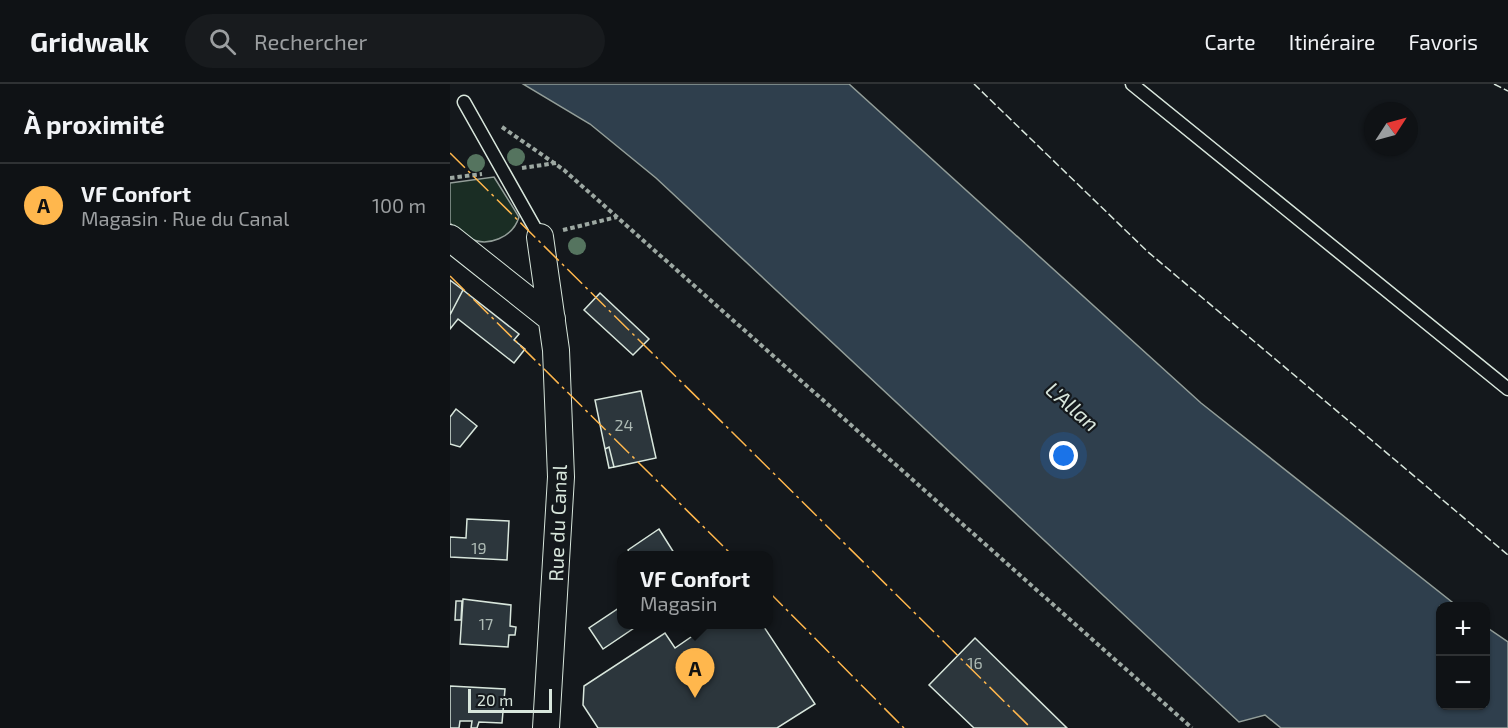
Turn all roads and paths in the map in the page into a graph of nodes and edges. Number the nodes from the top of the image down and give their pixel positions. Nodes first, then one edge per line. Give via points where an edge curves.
1 (1132, 84) edge
2 (465, 102) dead end
3 (500, 126) dead end
4 (617, 217) junction
5 (540, 237) junction
6 (450, 238) edge
7 (552, 319) junction
8 (1508, 389) edge
9 (546, 728) edge
10 (1192, 728) edge

1 - 8 lane
2 - 5 lane, Rue du Canal
3 - 4 path via 556,163
4 - 5 path
4 - 10 path
5 - 7 street, Rue du Canal
6 - 7 street
7 - 9 street, Rue du Canal via 561,477

